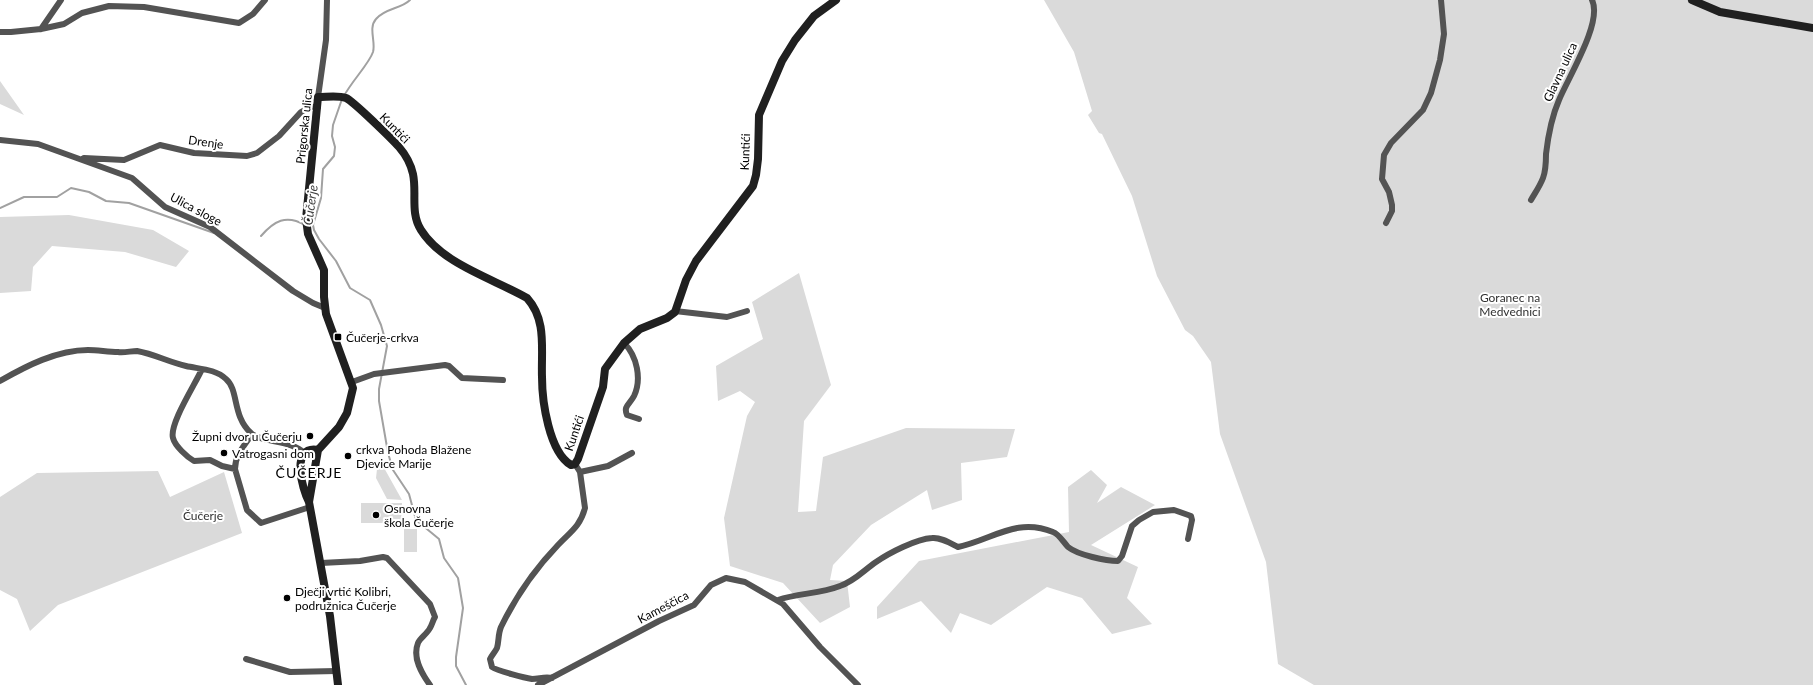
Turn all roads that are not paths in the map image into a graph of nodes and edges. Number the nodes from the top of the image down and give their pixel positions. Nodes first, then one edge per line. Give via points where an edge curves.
1 (61, 0) edge
2 (265, 0) edge
3 (327, 0) edge
4 (836, 0) edge
5 (1441, 0) edge
6 (1592, 0) edge
7 (1692, 0) edge
8 (1813, 28) edge
9 (41, 29) junction
10 (0, 32) edge
11 (318, 97) junction
12 (318, 106) junction
13 (0, 140) edge
14 (77, 158) junction
15 (1531, 200) dead end
16 (1386, 223) dead end
17 (325, 308) junction
18 (676, 311) junction
19 (747, 311) dead end
20 (624, 343) junction
21 (202, 369) junction
22 (503, 380) dead end
23 (0, 381) edge
24 (352, 382) junction
25 (639, 419) dead end
26 (252, 434) junction
27 (318, 450) junction
28 (304, 453) junction
29 (632, 453) dead end
30 (575, 464) junction
31 (235, 469) junction
32 (580, 472) junction
33 (309, 504) junction
34 (1188, 539) dead end
35 (321, 563) junction
36 (778, 600) junction
37 (246, 659) dead end
38 (336, 671) junction
39 (552, 678) junction
40 (338, 685) edge
41 (430, 685) edge
42 (538, 685) edge
43 (858, 685) edge

1 - 9 street
2 - 9 street via 253,14 239,23 144,7 109,6 82,13 64,24
3 - 11 street, Prigorska ulica via 326,40
4 - 18 street, Kuntići via 814,16 782,61 759,114 758,158 753,186 696,261 686,280
5 - 16 street via 1444,34 1431,93 1423,110 1391,143 1384,155 1382,179 1392,205
6 - 15 street, Glavna ulica via 1594,4 1587,41 1554,113 1546,153 1546,169
7 - 8 street via 1720,12
9 - 10 street
11 - 12 street, Prigorska ulica
11 - 30 street, Kuntići via 343,98 399,147 413,174 414,207 421,230 434,245 451,258 527,298 535,306 542,330 542,379 552,437 566,462
12 - 14 street, Drenje via 301,112 279,136 257,153 247,156 194,153 160,145 124,160
12 - 17 street, Prigorska ulica via 306,221 307,231 324,270
13 - 14 street, Ulica sloge via 38,144
14 - 17 street, Ulica sloge via 132,178 165,207 210,227 293,291
17 - 24 street, Prigorska ulica
18 - 19 street via 726,317
18 - 20 street, Kuntići via 668,318 640,330
20 - 25 street via 634,354 638,375 635,394 626,405 625,411 627,415
20 - 30 street, Kuntići via 606,369 603,387
21 - 23 street via 135,351 77,350 34,362
21 - 26 street via 215,372 230,383 241,421
21 - 31 street via 183,404 173,434 174,440 194,461 210,460
22 - 24 street via 462,378 446,365 378,373
24 - 27 street, Prigorska ulica via 352,396 347,413 339,427
26 - 28 street via 296,446
26 - 31 street via 236,457
27 - 28 street via 310,449
27 - 33 street
28 - 33 street via 301,462 302,478
29 - 32 street via 608,466
30 - 32 street, Kameščica
31 - 33 street via 247,510 261,523
32 - 39 street, Kameščica via 585,508 581,520 529,578 506,617 500,630 497,648 490,658 492,667 498,671 522,678
33 - 35 street
34 - 36 street via 1191,516 1174,510 1153,512 1132,526 1118,561 1080,553 1070,548 1055,532 1039,528 1008,529 958,547 941,538 932,538 917,541 876,562 842,586
35 - 38 street
35 - 41 street via 387,558 430,604 435,617 417,650 421,672
36 - 39 street, Kameščica via 744,582 726,578 711,585 694,605
36 - 43 street, Kameščica
37 - 38 street via 290,672
38 - 40 street
39 - 42 street, Kameščica

